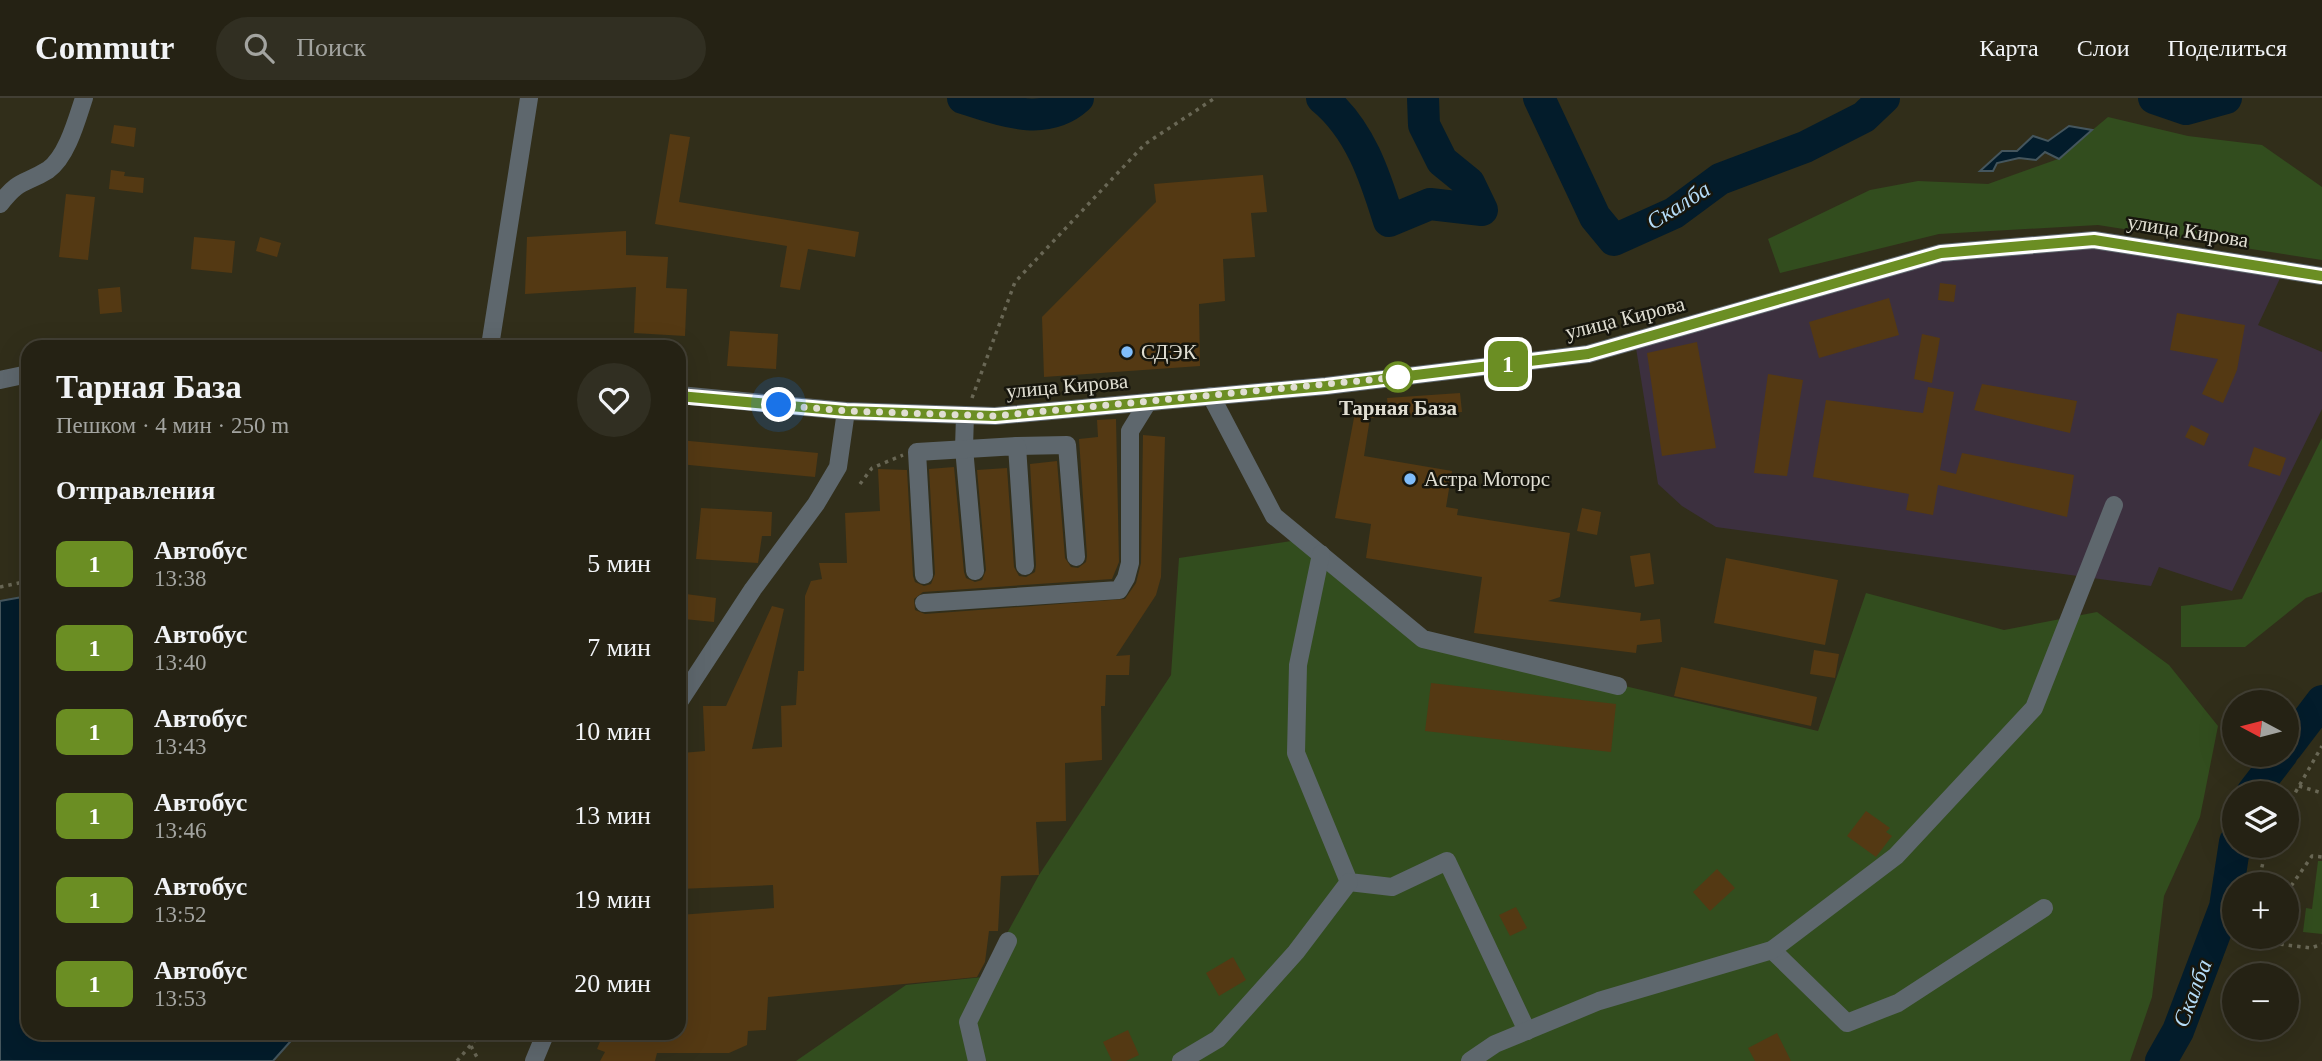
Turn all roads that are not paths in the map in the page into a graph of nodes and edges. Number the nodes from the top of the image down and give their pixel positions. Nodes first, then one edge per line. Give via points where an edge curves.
1 (84, 98) edge
2 (528, 103) edge
3 (0, 204) edge
4 (2322, 276) edge
5 (491, 340) edge
6 (21, 376) edge
7 (0, 380) edge
8 (1211, 396) junction
9 (686, 397) edge
10 (1148, 402) junction
11 (846, 411) junction
12 (965, 415) junction
13 (1017, 446) junction
14 (964, 448) junction
15 (2114, 505) dead end
16 (1321, 554) junction
17 (1076, 557) dead end
18 (1025, 566) dead end
19 (975, 571) dead end
20 (923, 575) dead end
21 (925, 603) dead end
22 (1618, 686) dead end
23 (686, 691) edge
24 (1349, 882) junction
25 (2044, 908) dead end
26 (1008, 941) dead end
27 (1772, 950) junction
28 (1527, 1031) junction
29 (543, 1040) edge
30 (534, 1061) edge
31 (977, 1061) edge
32 (1181, 1061) edge
33 (1470, 1061) edge

1 - 3 street via 72,135 50,169 15,184
2 - 5 street
4 - 8 street, улица Кирова via 2094,240 1941,253 1588,354
6 - 7 street
8 - 10 street, улица Кирова
8 - 16 street via 1274,516
9 - 11 street, улица Кирова
10 - 12 street, улица Кирова
10 - 21 street via 1130,431 1130,563 1119,590
11 - 12 street, улица Кирова
11 - 23 street via 838,467
12 - 14 street
13 - 14 street
13 - 17 street via 1067,445
13 - 18 street
14 - 19 street
14 - 20 street via 916,452
15 - 27 street via 2034,708 1896,856
16 - 22 street via 1423,639
16 - 24 street via 1298,665 1296,753
24 - 28 street via 1392,887 1447,862
24 - 32 street via 1296,952 1218,1039
25 - 27 street via 1898,1003 1847,1023
26 - 31 street via 968,1022
27 - 28 street via 1599,1001
28 - 33 street
29 - 30 street

